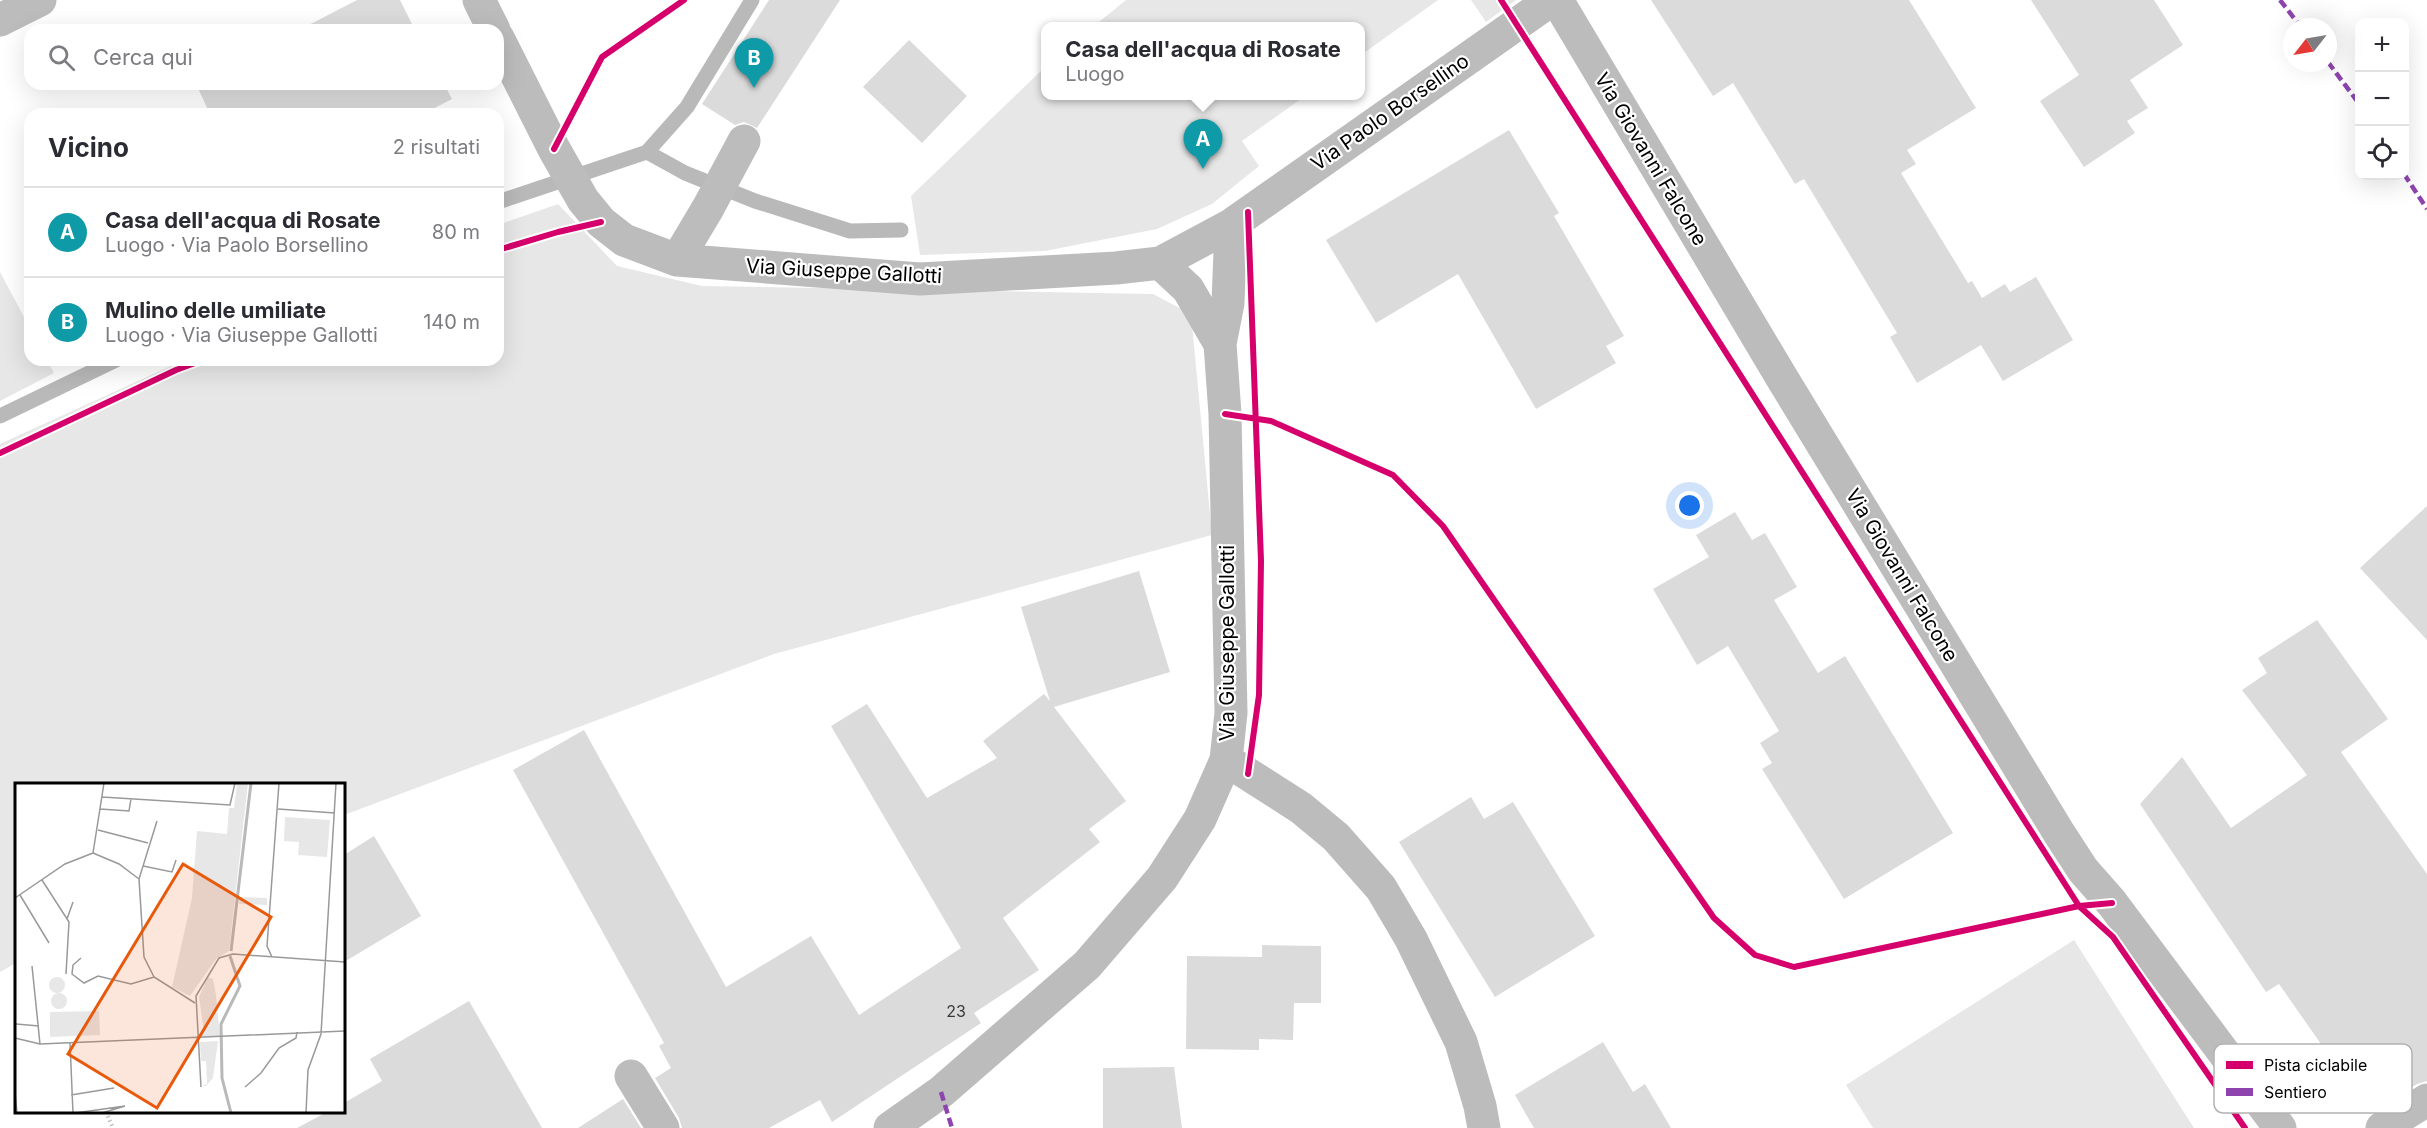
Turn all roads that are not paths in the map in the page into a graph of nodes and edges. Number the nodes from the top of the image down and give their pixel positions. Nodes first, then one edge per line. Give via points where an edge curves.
1 (40, 0) edge
2 (479, 0) edge
3 (1551, 0) edge
4 (1557, 0) edge
5 (0, 20) edge
6 (491, 24) edge
7 (504, 50) edge
8 (736, 154) dead end
9 (1231, 225) junction
10 (677, 260) junction
11 (1160, 263) junction
12 (1220, 344) junction
13 (1226, 760) junction
14 (2217, 1044) edge
15 (631, 1076) dead end
16 (2427, 1100) edge
17 (2412, 1109) edge
18 (2269, 1113) edge
19 (2406, 1113) edge
20 (663, 1128) edge
21 (890, 1128) edge
22 (1484, 1128) edge
23 (2280, 1128) edge
24 (2382, 1128) edge

1 - 5 street
2 - 6 street
3 - 9 street, Via Paolo Borsellino
4 - 14 street, Via Giovanni Falcone via 2059,833 2083,870
7 - 10 street, Via Giuseppe Gallotti via 554,149 601,222 624,240
8 - 10 street
9 - 11 street, Via Giuseppe Gallotti
9 - 12 street, Via Giuseppe Gallotti via 1228,303
10 - 11 street, Via Giuseppe Gallotti via 920,279
11 - 12 street, Via Giuseppe Gallotti via 1188,289
12 - 13 street, Via Giuseppe Gallotti via 1231,713
13 - 21 street, Via Giuseppe Gallotti via 1200,819 1162,878 1087,965 941,1092
13 - 22 street via 1301,808 1336,837 1381,888 1412,939 1461,1042
15 - 20 street
16 - 17 street
18 - 23 street, Via Giovanni Falcone
19 - 24 street

